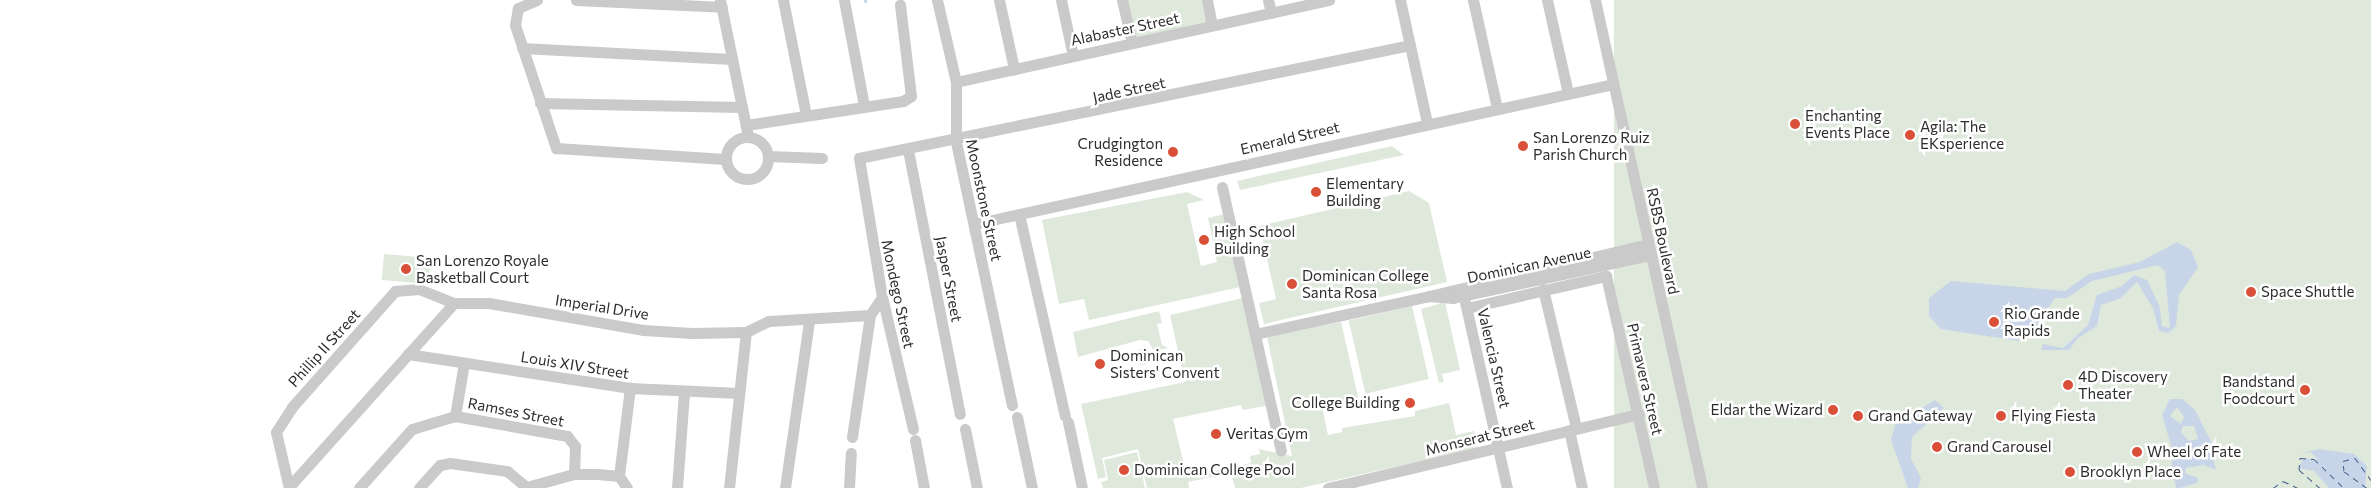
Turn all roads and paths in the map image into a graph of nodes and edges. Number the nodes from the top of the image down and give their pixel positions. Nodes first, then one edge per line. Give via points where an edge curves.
1 (538, 0) edge
2 (576, 0) edge
3 (782, 0) edge
4 (844, 0) edge
5 (936, 0) edge
6 (999, 0) edge
7 (1061, 0) edge
8 (1122, 0) edge
9 (1207, 0) edge
10 (1268, 0) edge
11 (1329, 0) edge
12 (1400, 0) edge
13 (1473, 0) edge
14 (1547, 0) edge
15 (1595, 0) edge
16 (721, 3) edge
17 (900, 5) dead end
18 (1271, 13) junction
19 (1212, 25) junction
20 (1132, 43) junction
21 (1410, 45) junction
22 (522, 48) junction
23 (1074, 56) junction
24 (732, 59) junction
25 (1014, 69) junction
26 (956, 82) junction
27 (1613, 84) junction
28 (1568, 93) junction
29 (540, 102) junction
30 (864, 106) junction
31 (742, 107) junction
32 (1497, 108) junction
33 (806, 115) junction
34 (1427, 123) junction
35 (746, 125) junction
36 (748, 137) junction
37 (956, 142) junction
38 (908, 150) junction
39 (768, 156) junction
40 (822, 158) dead end
41 (725, 159) junction
42 (857, 164) joint
43 (1222, 187) dead end
44 (1019, 214) junction
45 (974, 224) junction
46 (1649, 249) junction
47 (1543, 289) junction
48 (1462, 290) junction
49 (882, 297) junction
50 (454, 303) junction
51 (1467, 308) junction
52 (870, 315) junction
53 (809, 322) junction
54 (746, 332) junction
55 (1255, 334) junction
56 (408, 354) junction
57 (464, 363) junction
58 (630, 388) junction
59 (684, 393) junction
60 (738, 393) junction
61 (1012, 405) dead end
62 (960, 414) dead end
63 (1639, 414) junction
64 (455, 416) junction
65 (1017, 417) dead end
66 (965, 429) dead end
67 (1573, 429) junction
68 (852, 437) dead end
69 (1498, 449) junction
70 (1281, 450) dead end
71 (852, 453) dead end
72 (574, 474) junction
73 (619, 476) junction
74 (524, 487) edge
75 (289, 488) edge
76 (359, 488) edge
77 (419, 488) edge
78 (627, 488) edge
79 (677, 488) edge
80 (728, 488) edge
81 (785, 488) edge
82 (850, 488) edge
83 (924, 488) edge
84 (977, 488) edge
85 (1032, 488) edge
86 (1082, 488) edge
87 (1328, 488) edge
88 (1507, 488) edge
89 (1582, 488) edge
90 (1654, 488) edge
91 (1702, 488) edge

1 - 22 street via 518,8 514,16
2 - 16 street
3 - 33 street
4 - 30 street
5 - 26 street, Moonstone Street
6 - 25 street
7 - 23 street
8 - 20 street
9 - 19 street
10 - 18 street
11 - 18 street, Alabaster Street
12 - 21 street
13 - 32 street
14 - 28 street
15 - 27 street, RSBS Boulevard
16 - 24 street
17 - 30 street via 913,91 903,101
18 - 19 street, Alabaster Street
19 - 20 street, Alabaster Street
20 - 23 street, Alabaster Street
21 - 34 street
21 - 37 street, Jade Street
22 - 24 street
22 - 29 street
23 - 25 street, Alabaster Street
24 - 31 street
25 - 26 street, Alabaster Street
26 - 37 street, Moonstone Street
27 - 28 street, Emerald Street
27 - 46 street, RSBS Boulevard
28 - 32 street, Emerald Street
29 - 31 street
29 - 41 street via 556,148
30 - 33 street
31 - 35 street
32 - 34 street, Emerald Street
33 - 35 street
34 - 44 street, Emerald Street
35 - 36 street
36 - 39 street via 765,147
36 - 41 street via 736,139
37 - 38 street, Jade Street
37 - 45 street, Moonstone Street
38 - 42 street, Jade Street via 864,155
38 - 62 street, Jasper Street
39 - 40 street
39 - 41 street via 761,174 753,178 734,176
42 - 49 street, Mondego Street
43 - 55 street
44 - 45 street, Emerald Street
44 - 86 street
45 - 61 street, Moonstone Street
46 - 48 street, Dominican Avenue
46 - 91 street, RSBS Boulevard
47 - 51 street
47 - 63 street, Primavera Street via 1606,276
47 - 67 street
48 - 51 street, Valencia Street
48 - 55 street, Dominican Avenue via 1446,299 1429,296
49 - 52 street
49 - 83 street, Mondego Street
50 - 54 street, Imperial Drive via 489,303 643,330
50 - 56 street
50 - 75 street, Phillip II Street via 419,289 395,291 292,407 276,432
51 - 69 street, Valencia Street
52 - 53 street, Imperial Drive
52 - 68 street
53 - 54 street, Imperial Drive via 768,321
53 - 81 street
54 - 60 street
55 - 70 street
56 - 57 street, Louis XIV Street
56 - 75 street
57 - 58 street, Louis XIV Street
57 - 64 street
58 - 59 street, Louis XIV Street
58 - 73 street
59 - 60 street, Louis XIV Street
59 - 79 street
60 - 80 street
63 - 67 street, Monserat Street
63 - 90 street, Primavera Street
64 - 72 street, Ramses Street via 566,436 575,446
64 - 76 street, Ramses Street via 412,429
65 - 85 street
66 - 84 street
67 - 69 street, Monserat Street
67 - 89 street
69 - 87 street, Monserat Street
69 - 88 street, Valencia Street
71 - 82 street
72 - 73 street
72 - 74 street
73 - 78 street
74 - 77 street via 506,471 450,463 440,466

